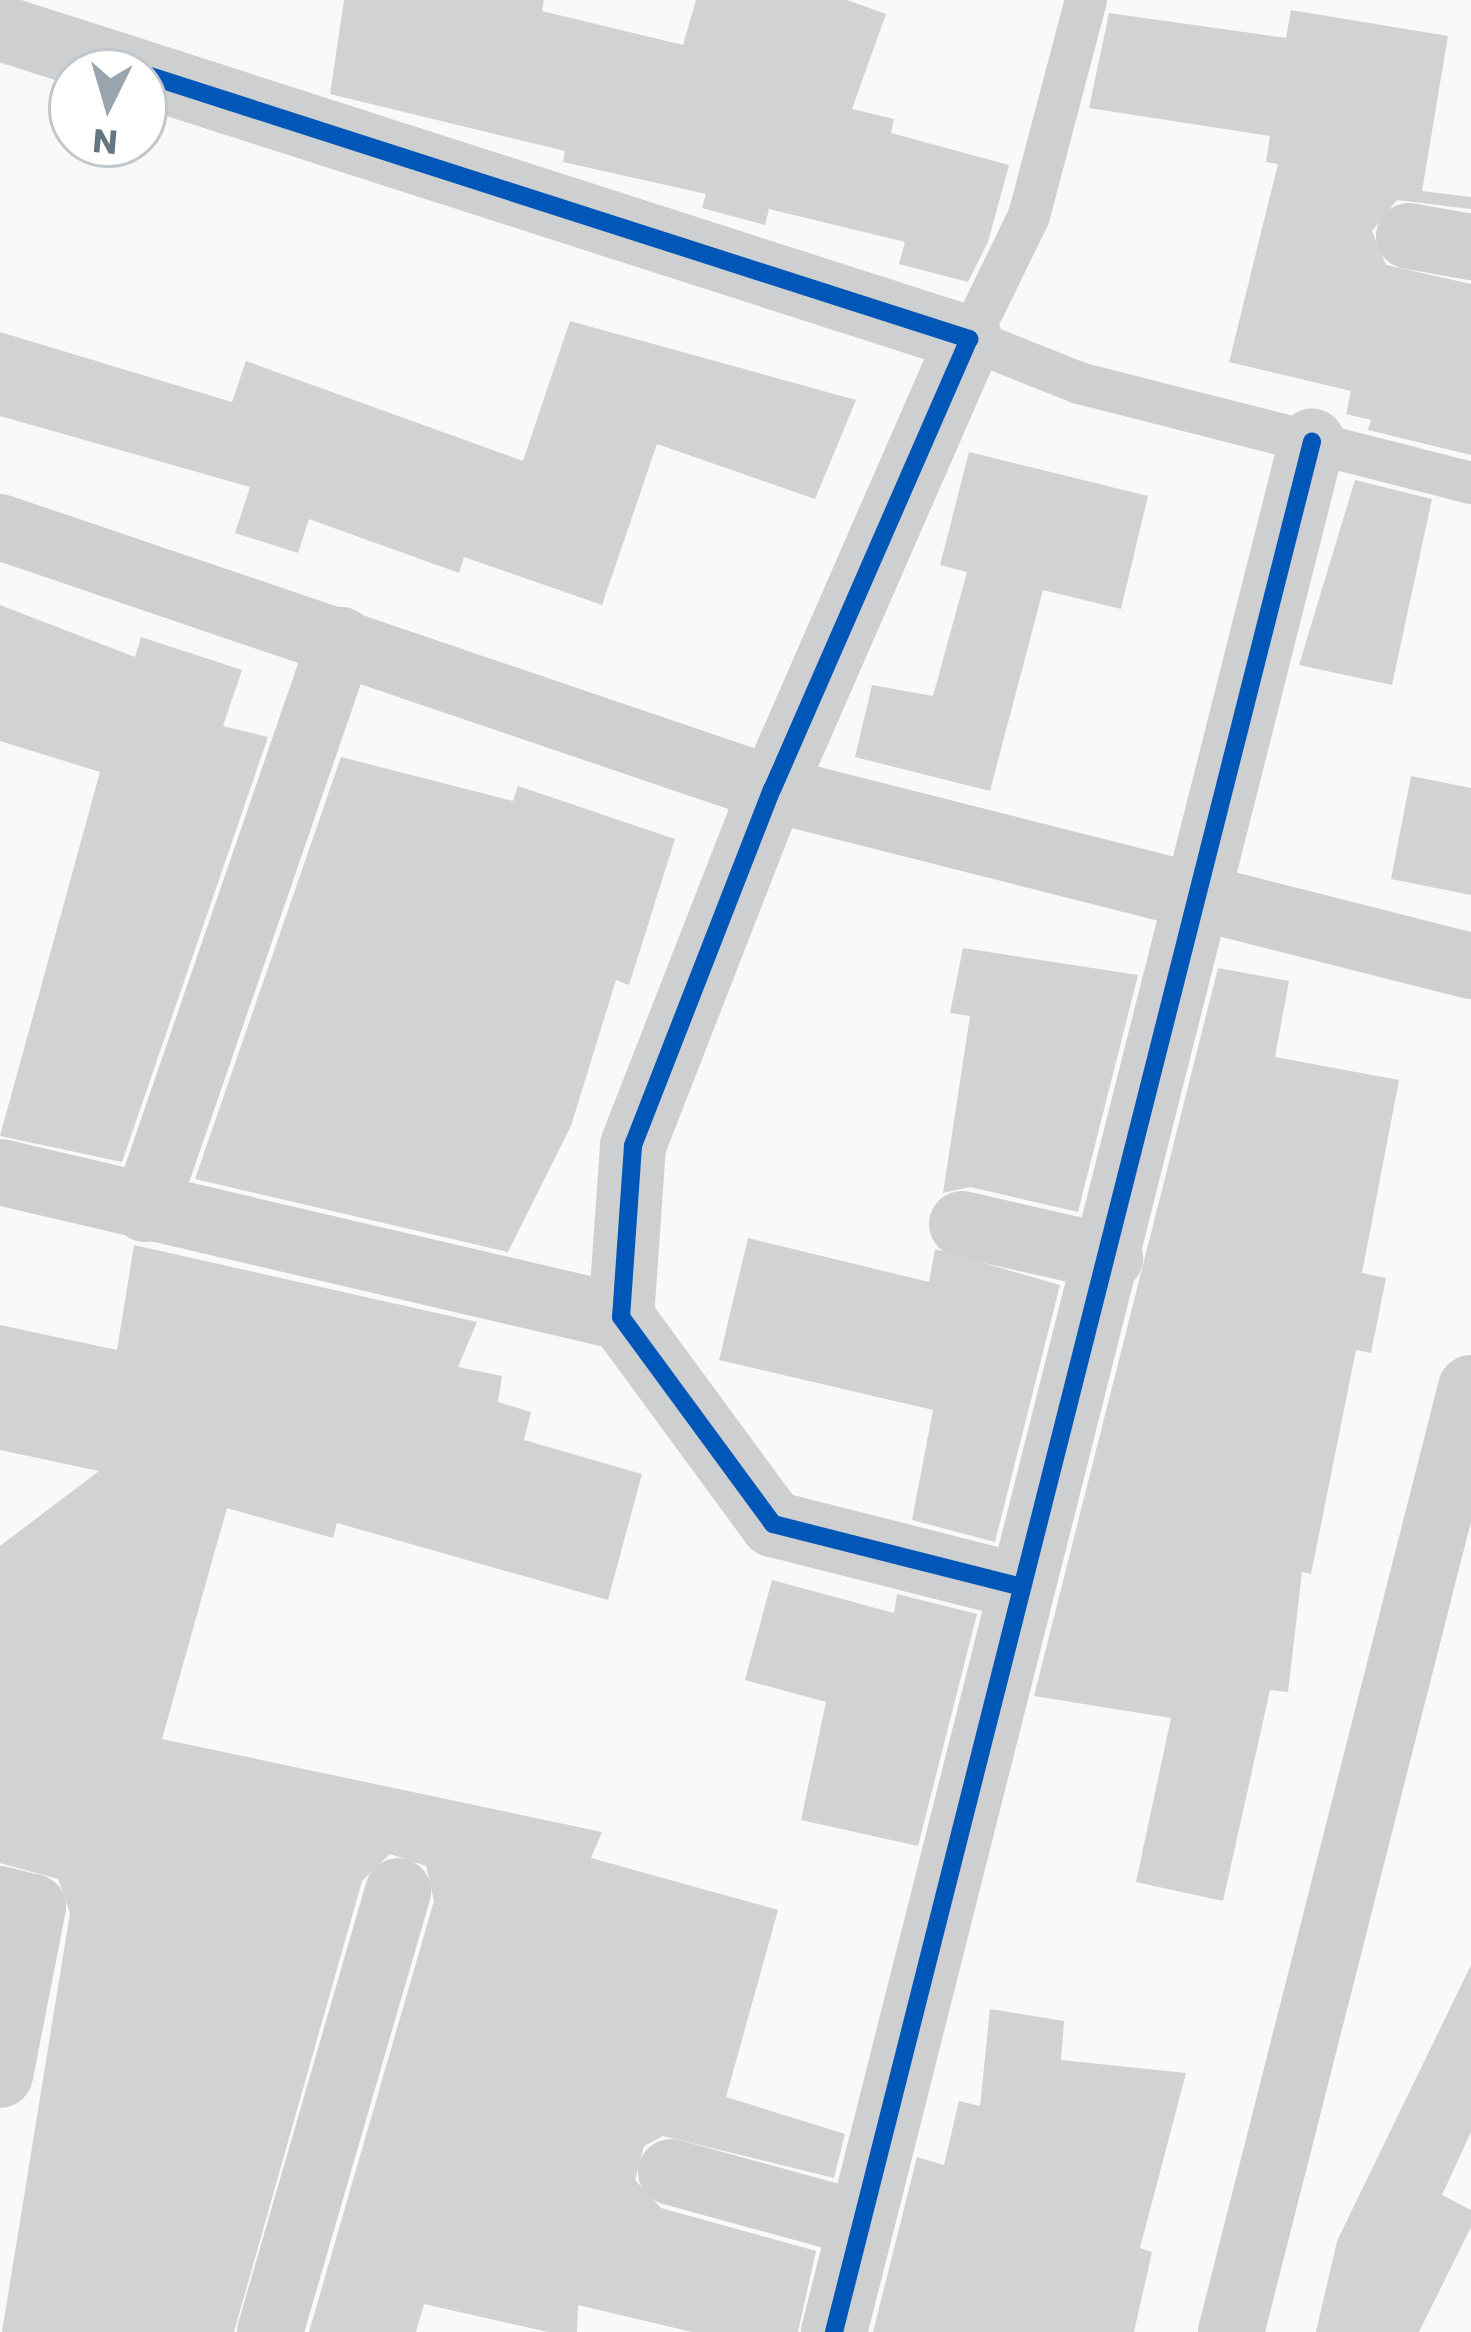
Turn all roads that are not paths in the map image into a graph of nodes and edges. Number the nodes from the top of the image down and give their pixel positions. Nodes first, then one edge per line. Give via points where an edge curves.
1 (1086, 0) edge
2 (32, 23) edge
3 (86, 48) edge
4 (168, 82) edge
5 (969, 339) junction
6 (1312, 441) junction
7 (1471, 483) edge
8 (0, 527) edge
9 (341, 640) junction
10 (772, 789) junction
11 (1205, 896) junction
12 (1471, 966) edge
13 (0, 1172) edge
14 (146, 1209) junction
15 (962, 1224) dead end
16 (1110, 1258) junction
17 (622, 1317) junction
18 (1471, 1388) edge
19 (1022, 1587) junction
20 (398, 1891) dead end
21 (0, 1898) edge
22 (0, 2075) edge
23 (671, 2172) dead end
24 (861, 2224) junction
25 (270, 2332) edge
26 (833, 2332) edge
27 (1232, 2332) edge

1 - 5 lane via 1029,216
2 - 3 street
4 - 5 street
5 - 6 lane via 1079,383
5 - 10 street
6 - 7 lane
6 - 11 street
8 - 9 street
9 - 10 street
9 - 14 street
10 - 11 street
10 - 17 street via 633,1146
11 - 12 street
11 - 16 street
13 - 14 street
14 - 17 street
15 - 16 street
16 - 19 street
17 - 19 street via 773,1524
18 - 27 street
19 - 24 street
20 - 25 street
21 - 22 street via 33,1907
23 - 24 street
24 - 26 street

